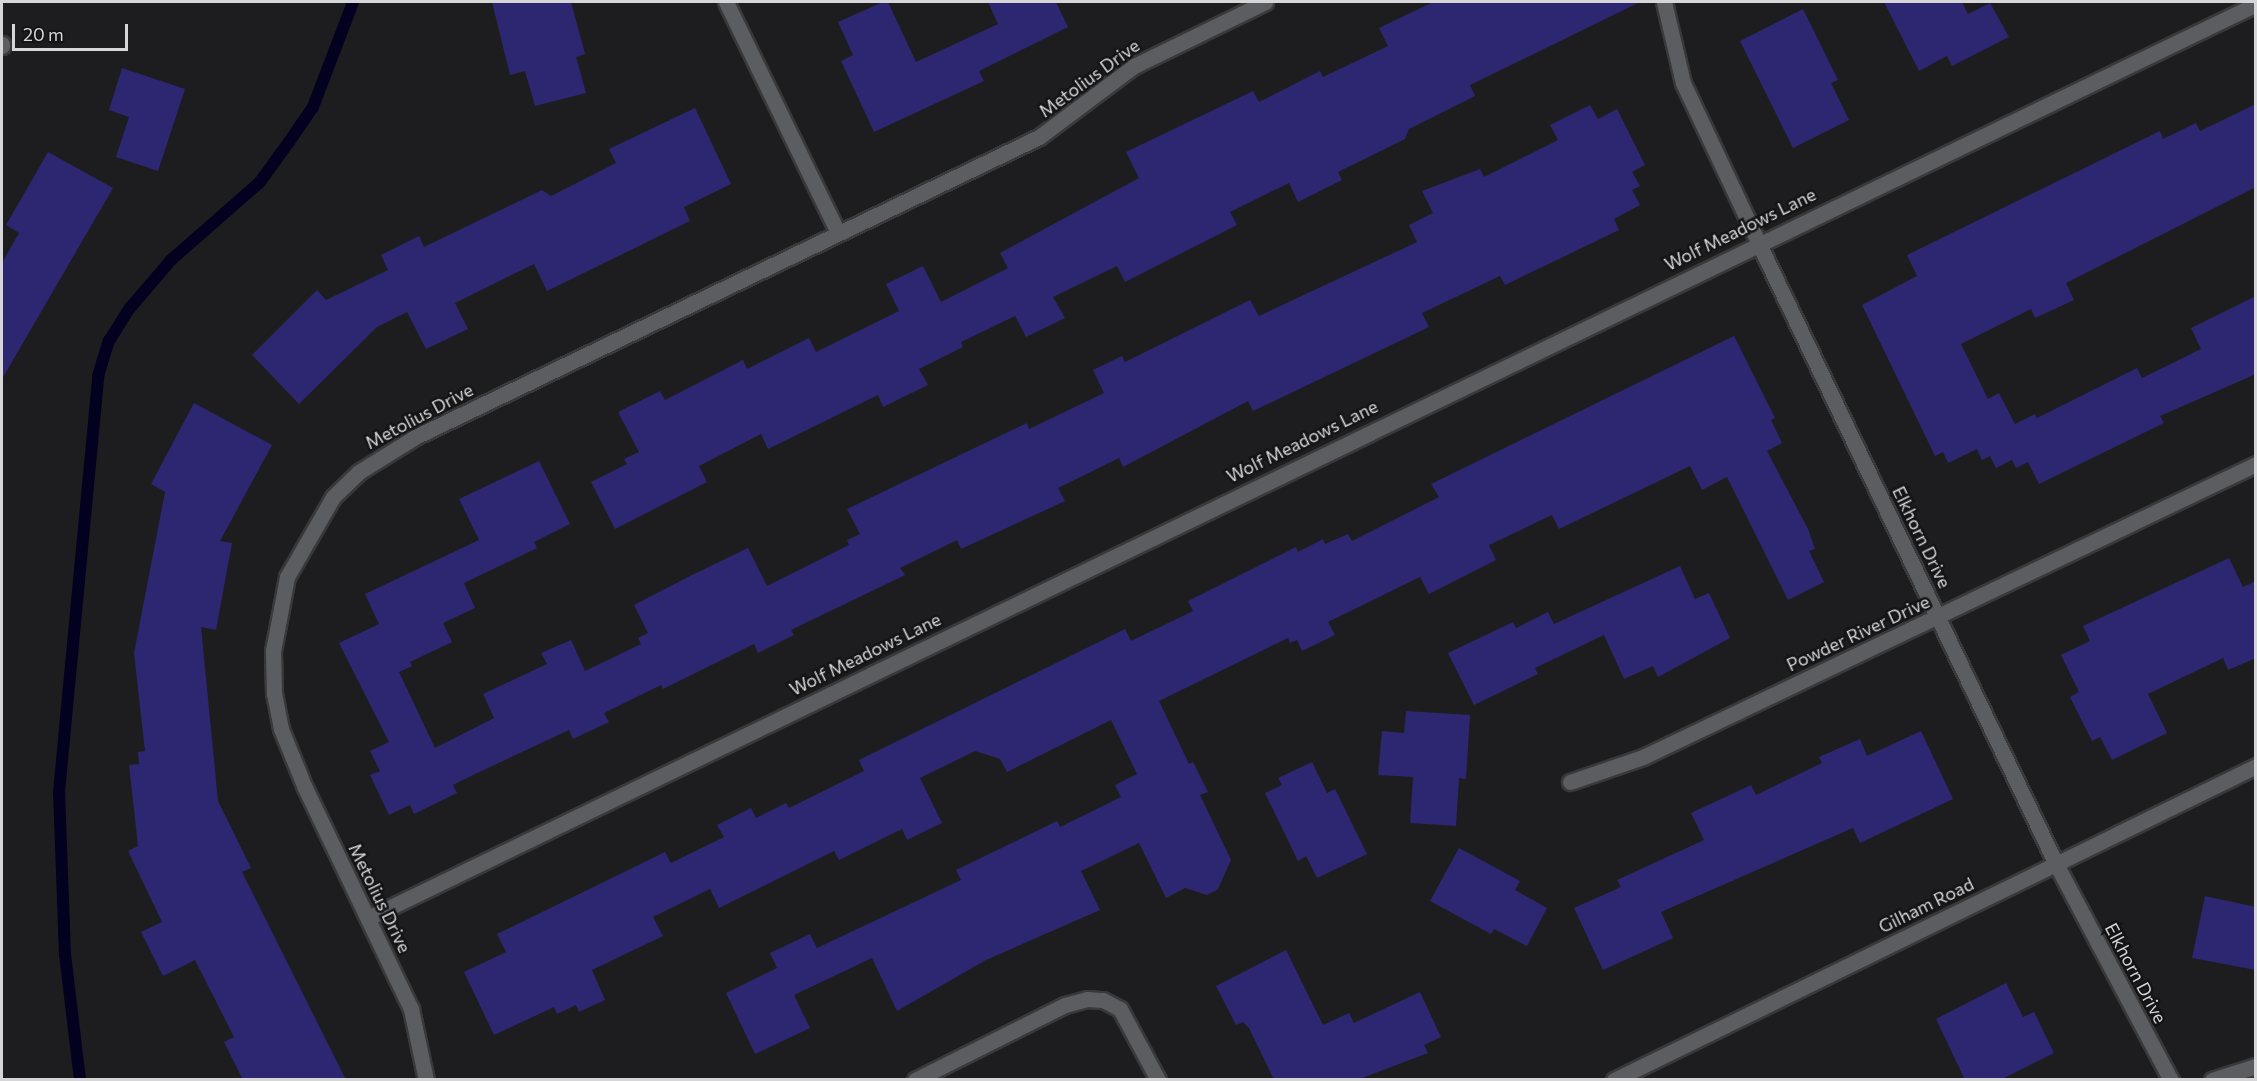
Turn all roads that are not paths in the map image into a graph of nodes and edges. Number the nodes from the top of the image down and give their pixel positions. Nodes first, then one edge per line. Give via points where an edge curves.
1 (726, 2) edge
2 (1264, 2) edge
3 (1664, 2) edge
4 (2256, 4) edge
5 (837, 231) junction
6 (1758, 242) junction
7 (2256, 464) edge
8 (1938, 617) junction
9 (2256, 766) edge
10 (1570, 782) dead end
11 (2056, 864) junction
12 (368, 918) junction
13 (2256, 1066) edge
14 (426, 1080) edge
15 (915, 1080) edge
16 (1158, 1080) edge
17 (1614, 1080) edge
18 (2171, 1080) edge
19 (2212, 1080) edge

1 - 5 street
2 - 5 street, Metolius Drive via 1134,66 1039,137
3 - 6 street, Elkhorn Drive via 1683,83
4 - 6 street, Wolf Meadows Lane
5 - 12 street, Metolius Drive via 415,437 359,472 316,520 287,577 273,651 274,693 290,753
6 - 8 street, Elkhorn Drive
6 - 12 street, Wolf Meadows Lane
7 - 8 street, Powder River Drive
8 - 10 street, Powder River Drive via 1643,757
8 - 11 street, Elkhorn Drive
9 - 11 street, Gilham Road
11 - 17 street, Gilham Road
11 - 18 street, Elkhorn Drive
12 - 14 street, Metolius Drive via 411,1009
13 - 19 street
15 - 16 street via 1065,1005 1086,999 1103,1000 1120,1009

